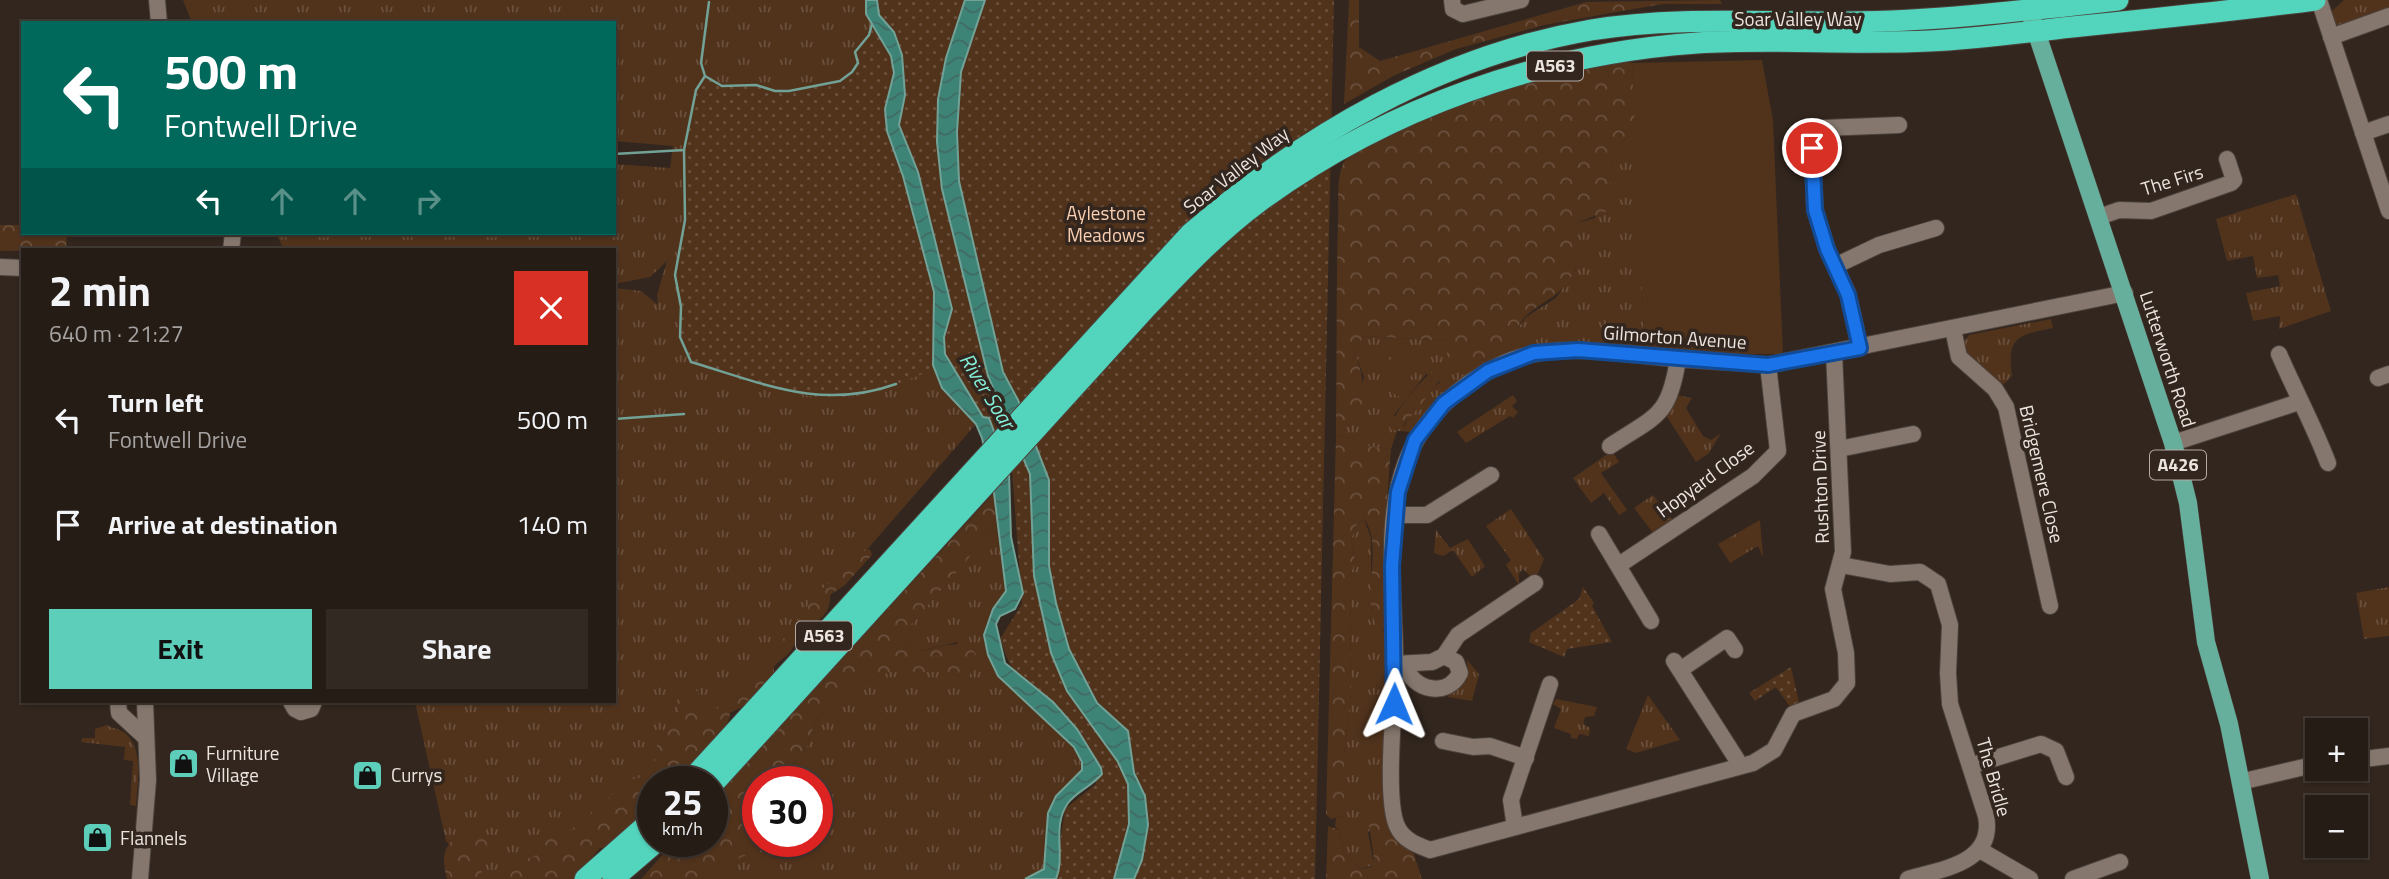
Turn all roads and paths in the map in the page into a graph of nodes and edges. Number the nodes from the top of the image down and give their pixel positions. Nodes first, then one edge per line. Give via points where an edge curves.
1 (157, 0) edge
2 (1521, 0) edge
3 (2118, 0) edge
4 (2317, 0) edge
5 (1453, 5) edge
6 (2027, 5) edge
7 (2238, 5) edge
8 (2389, 16) edge
9 (159, 21) edge
10 (2037, 32) junction
11 (2331, 37) junction
12 (2389, 124) edge
13 (1899, 125) dead end
14 (2363, 133) junction
15 (2227, 159) dead end
16 (2389, 211) edge
17 (2099, 217) junction
18 (1936, 228) dead end
19 (1835, 266) junction
20 (0, 267) edge
21 (21, 268) edge
22 (2125, 293) junction
23 (1953, 329) junction
24 (1860, 348) junction
25 (1834, 353) junction
26 (2279, 354) dead end
27 (1678, 359) junction
28 (1768, 365) junction
29 (2300, 402) junction
30 (1040, 413) junction
31 (1913, 434) dead end
32 (2173, 443) junction
33 (1610, 446) dead end
34 (1839, 449) junction
35 (2328, 464) dead end
36 (1491, 475) dead end
37 (962, 497) junction
38 (1396, 515) junction
39 (1599, 534) dead end
40 (1619, 565) junction
41 (1841, 565) junction
42 (1535, 583) dead end
43 (2050, 606) dead end
44 (1651, 621) dead end
45 (1735, 650) dead end
46 (1444, 656) junction
47 (1400, 664) junction
48 (1550, 684) dead end
49 (118, 703) edge
50 (145, 703) edge
51 (292, 703) edge
52 (313, 703) edge
53 (1798, 710) joint
54 (145, 737) junction
55 (1443, 741) dead end
56 (2389, 757) edge
57 (1525, 758) junction
58 (2368, 759) edge
59 (704, 766) edge
60 (1741, 766) junction
61 (1970, 766) junction
62 (728, 767) edge
63 (2305, 767) edge
64 (2066, 777) dead end
65 (2240, 782) junction
66 (1515, 827) junction
67 (637, 833) edge
68 (1980, 850) junction
69 (639, 857) edge
70 (2120, 862) dead end
71 (140, 879) edge
72 (585, 879) edge
73 (613, 879) edge
74 (1908, 879) edge
75 (2030, 879) edge
76 (2073, 879) edge
77 (2260, 879) edge

1 - 9 street
2 - 5 street via 1463,14
3 - 6 highway, A563
4 - 7 highway, A563
4 - 11 street
6 - 10 main road, Lutterworth Road / A426
6 - 30 highway, Soar Valley Way / A563 via 1883,22 1689,21 1591,30 1505,50 1423,82 1358,114 1245,186 1190,234
7 - 10 highway, A563
8 - 11 street
10 - 17 main road, Lutterworth Road / A426
10 - 30 highway, Soar Valley Way / A563 via 1927,41 1725,42 1638,49 1475,88 1361,136 1258,202 1207,245
11 - 14 street
12 - 14 street
13 - 19 street via 1823,128 1815,133 1815,210
14 - 16 street
15 - 17 street, The Firs via 2231,183 2151,211 2119,210
17 - 22 main road, Lutterworth Road / A426
18 - 19 street via 1879,245
19 - 24 street via 1848,295
20 - 21 street
22 - 23 street, Gilmorton Avenue
22 - 32 main road, Lutterworth Road / A426
23 - 24 street, Gilmorton Avenue
23 - 43 street, Bridgemere Close via 1959,358 1995,389 2006,407
24 - 25 street, Gilmorton Avenue
25 - 28 street, Gilmorton Avenue
25 - 34 street, Rushton Drive
26 - 29 street
27 - 28 street, Gilmorton Avenue
27 - 33 street via 1672,394 1662,409
27 - 38 street, Gilmorton Avenue via 1557,351 1524,355 1488,371 1444,403 1420,434 1401,477
28 - 40 street, Hopyard Close via 1778,451 1753,476
29 - 32 street
29 - 35 street via 2314,449
30 - 37 highway, Soar Valley Way / A563
31 - 34 street
32 - 65 main road, Lutterworth Road / A426 via 2188,503 2206,642
34 - 41 street, Rushton Drive
36 - 38 street via 1427,515
37 - 59 highway, Soar Valley Way / A563
37 - 62 highway, Soar Valley Way / A563
38 - 47 street, Gilmorton Avenue via 1392,566
39 - 40 street
40 - 44 street
41 - 53 street, Rushton Drive via 1833,590 1847,683 1834,698
41 - 61 street, The Bridle via 1890,574 1920,572 1938,584 1950,625 1948,686 1954,721
42 - 46 street via 1458,635
45 - 60 street via 1727,638 1677,665
46 - 47 street via 1432,662
46 - 47 street via 1456,662 1460,673 1440,688 1415,682
47 - 66 street, Gilmorton Avenue via 1392,770 1398,828 1416,845 1430,850
48 - 57 street
49 - 54 street via 119,713
50 - 54 street
51 - 52 street via 305,712
53 - 60 street, Gilmorton Avenue via 1788,719 1774,750
54 - 71 street via 148,780
55 - 57 street via 1490,746
56 - 58 street
57 - 66 street via 1511,800
60 - 66 street, Gilmorton Avenue
61 - 64 street via 2041,744 2056,751
61 - 68 street, The Bridle via 1987,825
63 - 65 street
65 - 77 main road, A426
67 - 72 highway
68 - 74 street via 1971,859
68 - 75 street
69 - 73 highway
70 - 76 street

